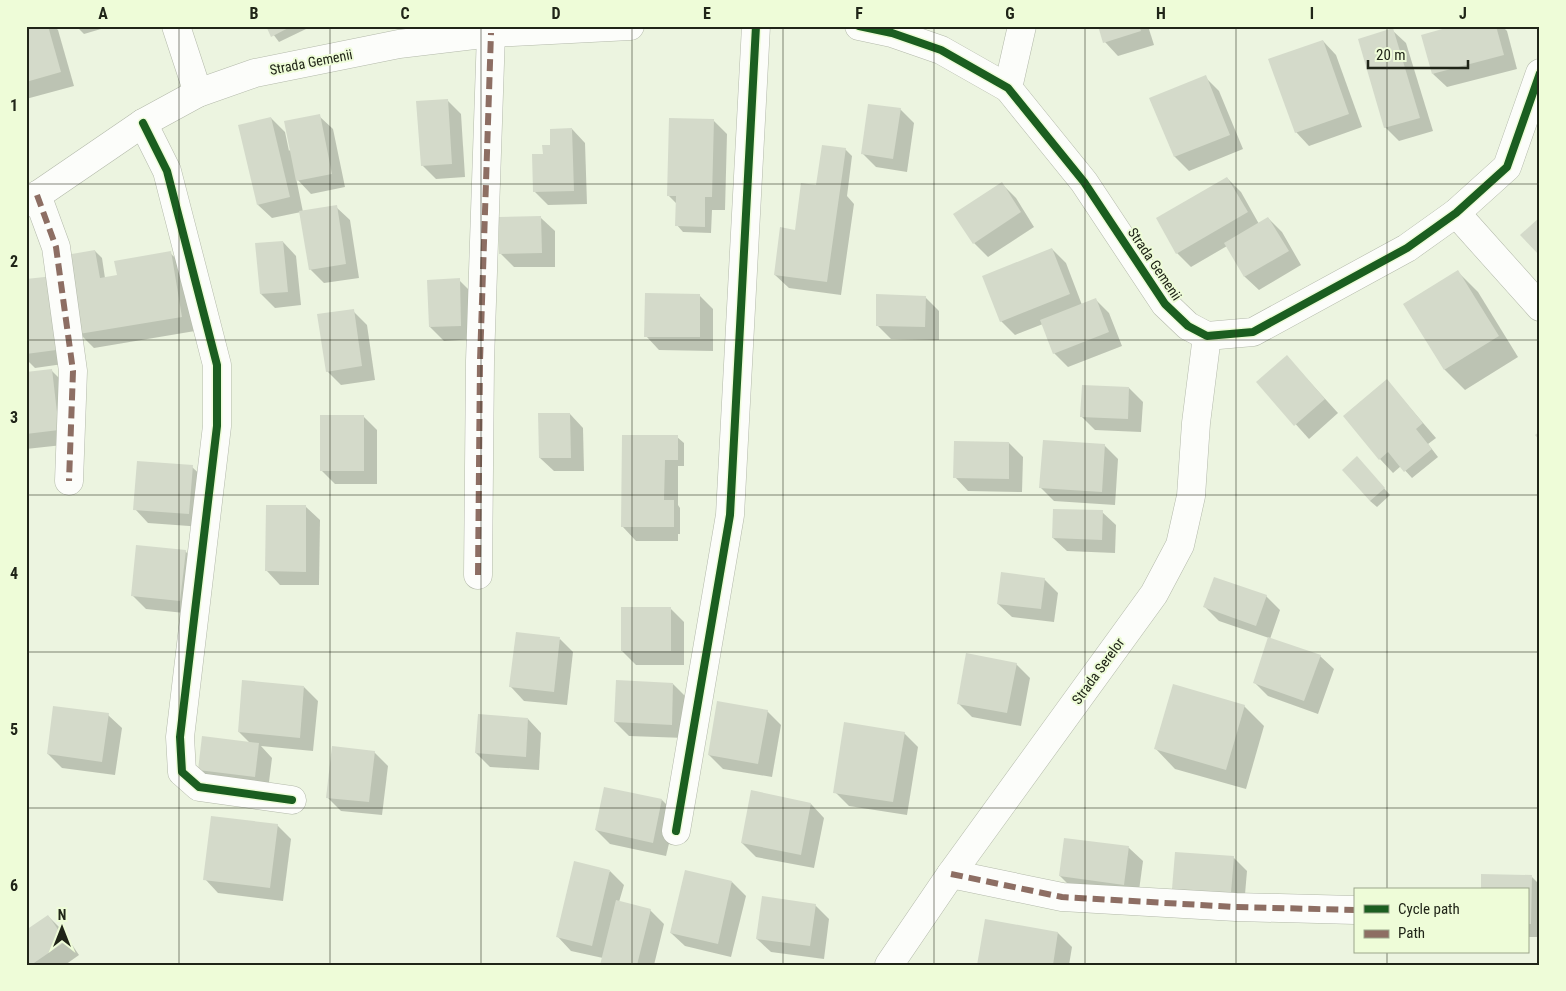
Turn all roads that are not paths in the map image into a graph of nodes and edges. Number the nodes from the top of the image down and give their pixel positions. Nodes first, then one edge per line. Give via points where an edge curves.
1 (176, 26) edge
2 (630, 26) edge
3 (756, 26) edge
4 (859, 26) edge
5 (1022, 26) edge
6 (491, 33) junction
7 (1540, 74) edge
8 (1008, 88) junction
9 (198, 93) junction
10 (143, 123) junction
11 (32, 199) edge
12 (1456, 213) junction
13 (1540, 307) edge
14 (1207, 336) junction
15 (69, 481) dead end
16 (478, 575) dead end
17 (292, 800) dead end
18 (676, 832) dead end
19 (951, 874) junction
20 (1354, 910) edge
21 (889, 965) edge

1 - 9 street
2 - 6 street, Strada Gemenii
3 - 18 street via 730,515
4 - 8 street, Strada Gemenii via 892,33 941,50
5 - 8 street
6 - 9 street, Strada Gemenii via 400,44 255,73
6 - 16 street via 480,361
7 - 12 street via 1507,167
8 - 14 street, Strada Gemenii via 1084,182 1165,304 1188,326
9 - 10 street, Strada Gemenii
10 - 11 street, Strada Gemenii
10 - 17 street via 166,171 218,365 218,426 180,737 182,772 198,787
11 - 15 street via 56,247 73,371
12 - 13 street
12 - 14 street via 1408,248 1253,332
14 - 19 street, Strada Serelor via 1191,496 1180,545 1154,594
19 - 20 street via 1062,897 1236,908
19 - 21 street, Strada Serelor

